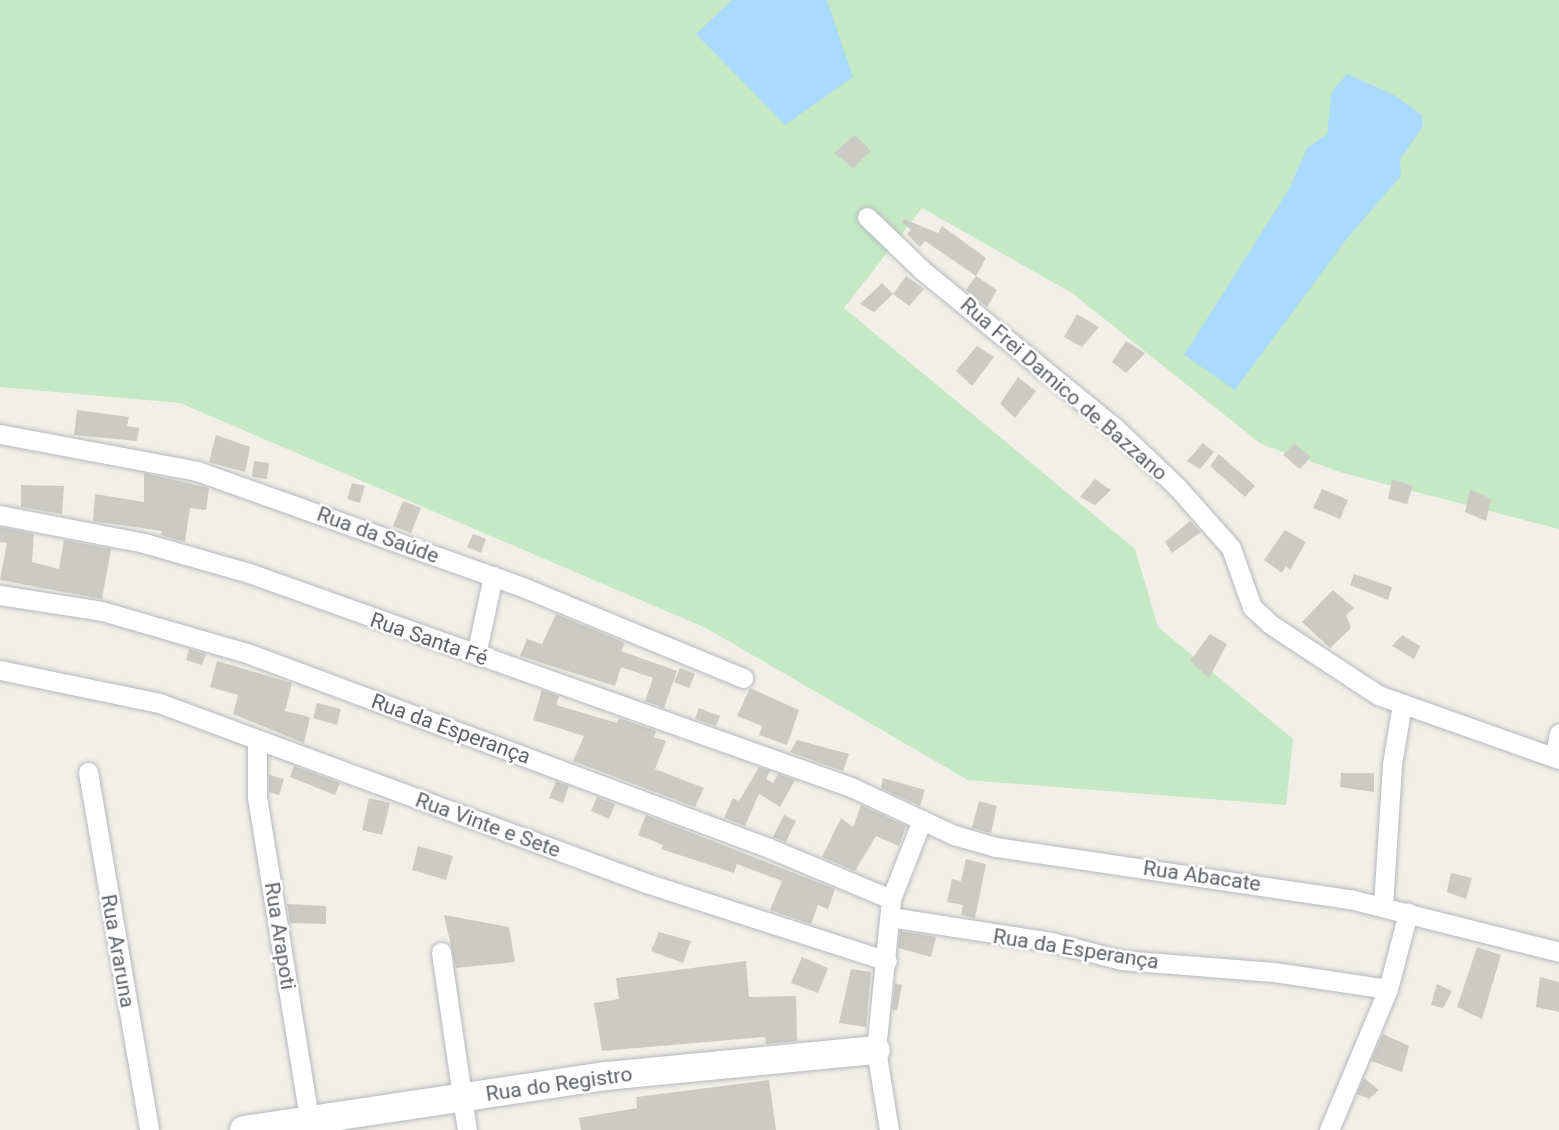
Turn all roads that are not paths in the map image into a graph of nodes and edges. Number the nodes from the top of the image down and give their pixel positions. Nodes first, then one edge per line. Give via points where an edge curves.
1 (867, 217) dead end
2 (0, 434) edge
3 (0, 515) edge
4 (493, 576) junction
5 (0, 595) edge
6 (476, 656) junction
7 (0, 670) edge
8 (743, 678) dead end
9 (1402, 704) junction
10 (1559, 734) edge
11 (257, 741) junction
12 (1556, 758) edge
13 (88, 772) dead end
14 (851, 788) joint
15 (922, 820) junction
16 (1383, 905) junction
17 (890, 908) junction
18 (1408, 913) junction
19 (441, 951) dead end
20 (1559, 952) edge
21 (887, 961) junction
22 (1388, 989) junction
23 (876, 1050) junction
24 (463, 1097) junction
25 (310, 1126) edge
26 (149, 1130) edge
27 (244, 1130) edge
28 (467, 1130) edge
29 (889, 1130) edge
30 (1329, 1130) edge

1 - 9 street, Rua Frei Damico de Bazzano via 922,270 1114,427 1178,488 1231,548 1260,616 1378,695
2 - 4 street, Rua da Saúde via 197,471
3 - 6 street, Rua Santa Fé via 144,543 249,573
4 - 6 street
4 - 8 street, Rua da Saúde
5 - 17 street, Rua da Esperança via 102,611 247,653 769,848
6 - 14 street, Rua Santa Fé
7 - 11 street, Rua Vinte e Sete via 159,703
9 - 12 street, Rua Frei Damico de Bazzano
9 - 16 street via 1392,764
10 - 12 street
11 - 21 street, Rua Vinte e Sete via 646,883
11 - 25 street, Rua Arapoti via 257,797
13 - 26 street, Rua Araruna
14 - 15 street, Rua Abacate
15 - 16 street, Rua Abacate via 954,835 1041,857 1174,870
15 - 17 street
16 - 18 street, Rua Abacate
17 - 21 street
17 - 22 street, Rua da Esperança via 1121,960 1274,972
18 - 20 street, Rua Abacate
18 - 22 street
19 - 24 street
21 - 23 street
22 - 30 street
23 - 24 street, Rua do Registro via 606,1076
23 - 29 street
24 - 25 street, Rua do Registro
24 - 28 street
25 - 27 street, Rua do Registro

